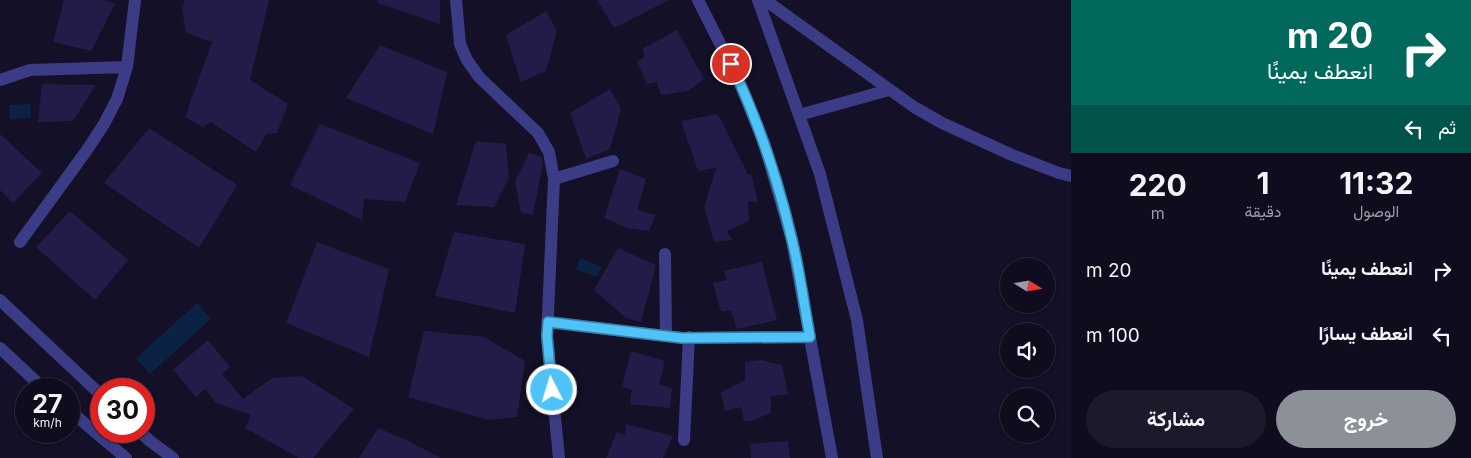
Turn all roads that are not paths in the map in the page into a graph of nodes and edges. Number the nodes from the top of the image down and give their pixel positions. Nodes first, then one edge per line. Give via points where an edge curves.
1 (135, 0) edge
2 (456, 0) edge
3 (698, 0) edge
4 (758, 0) edge
5 (765, 0) edge
6 (126, 67) junction
7 (0, 80) edge
8 (889, 90) junction
9 (800, 115) junction
10 (613, 161) dead end
11 (1071, 176) edge
12 (554, 179) junction
13 (20, 242) dead end
14 (665, 254) dead end
15 (0, 300) edge
16 (548, 322) junction
17 (666, 336) junction
18 (689, 337) junction
19 (810, 337) junction
20 (0, 348) edge
21 (32, 378) edge
22 (90, 385) edge
23 (80, 419) edge
24 (684, 440) dead end
25 (153, 443) edge
26 (126, 458) edge
27 (173, 458) edge
28 (559, 458) edge
29 (832, 458) edge
30 (877, 458) edge

1 - 6 street
2 - 12 street via 460,44 467,60 478,76 538,133 549,152
3 - 19 street via 739,81 764,143 792,240
4 - 9 street
5 - 8 street
6 - 7 street via 30,70
6 - 13 street via 117,98 104,124
8 - 9 street
8 - 11 street via 942,123 1012,155
9 - 30 street via 820,174 857,320
10 - 12 street
12 - 16 street
14 - 17 street
15 - 22 street
16 - 17 street
16 - 28 street
17 - 18 street
18 - 19 street
18 - 24 street
19 - 29 street
20 - 21 street
23 - 26 street
25 - 27 street

